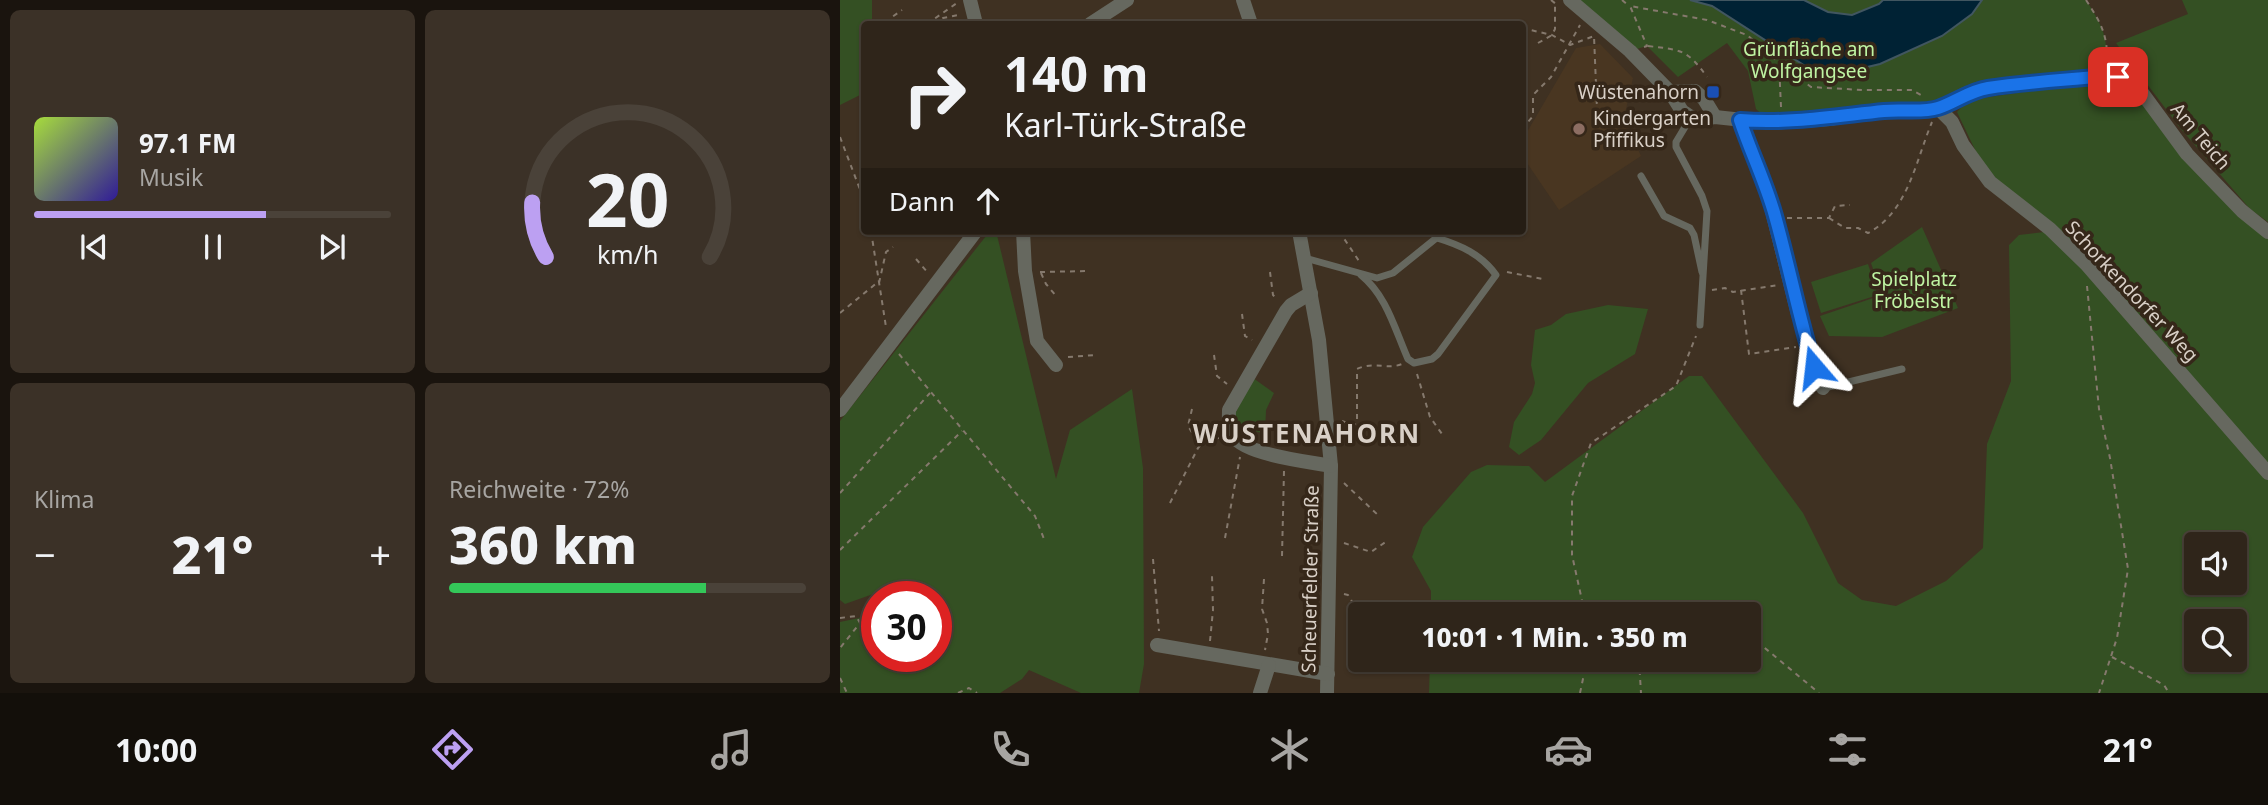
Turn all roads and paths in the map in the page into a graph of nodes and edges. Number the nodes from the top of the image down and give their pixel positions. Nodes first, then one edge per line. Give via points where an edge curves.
1 (1127, 0) edge
2 (1243, 0) edge
3 (1570, 0) edge
4 (1622, 0) edge
5 (2086, 0) edge
6 (1555, 4) dead end
7 (1630, 6) junction
8 (902, 10) dead end
9 (969, 10) edge
10 (895, 21) edge
11 (936, 21) edge
12 (938, 21) edge
13 (1095, 21) edge
14 (1250, 21) edge
15 (1580, 24) dead end
16 (1526, 29) edge
17 (1552, 35) junction
18 (1538, 43) dead end
19 (1570, 45) junction
20 (1647, 46) junction
21 (1630, 51) junction
22 (1779, 63) junction
23 (1707, 76) dead end
24 (2106, 76) junction
25 (1670, 92) junction
26 (1938, 108) junction
27 (1597, 110) dead end
28 (1691, 117) junction
29 (1715, 117) junction
30 (1740, 120) junction
31 (1771, 123) junction
32 (1526, 124) edge
33 (840, 137) edge
34 (1642, 176) dead end
35 (861, 192) edge
36 (1850, 205) dead end
37 (1776, 218) junction
38 (1829, 218) junction
39 (2268, 232) edge
40 (872, 235) edge
41 (973, 235) edge
42 (1023, 235) edge
43 (1300, 235) edge
44 (1342, 235) edge
45 (1440, 235) edge
46 (1437, 238) junction
47 (893, 247) dead end
48 (1304, 258) junction
49 (916, 259) dead end
50 (2085, 264) junction
51 (1025, 271) junction
52 (1090, 271) dead end
53 (1041, 272) junction
54 (1270, 272) dead end
55 (1361, 275) junction
56 (1496, 275) junction
57 (1543, 279) dead end
58 (936, 282) junction
59 (879, 283) junction
60 (1704, 283) junction
61 (1791, 283) junction
62 (1741, 290) junction
63 (1311, 293) junction
64 (1057, 297) dead end
65 (1286, 311) junction
66 (840, 313) edge
67 (1242, 314) dead end
68 (1700, 325) joint
69 (1808, 346) junction
70 (893, 347) junction
71 (1265, 348) junction
72 (1095, 355) dead end
73 (1214, 355) dead end
74 (1411, 361) junction
75 (1056, 365) joint
76 (1902, 369) dead end
77 (1823, 388) joint
78 (931, 392) junction
79 (1239, 394) junction
80 (840, 410) edge
81 (1192, 410) dead end
82 (1327, 420) junction
83 (1230, 428) junction
84 (963, 430) junction
85 (1442, 434) dead end
86 (1206, 440) junction
87 (1243, 446) junction
88 (1284, 456) junction
89 (1331, 469) junction
90 (2268, 473) edge
91 (840, 493) edge
92 (1170, 503) dead end
93 (1379, 516) dead end
94 (1225, 538) dead end
95 (1330, 538) junction
96 (1044, 539) dead end
97 (1387, 541) dead end
98 (840, 550) edge
99 (1282, 555) dead end
100 (1153, 559) dead end
101 (1212, 576) dead end
102 (1264, 579) dead end
103 (1329, 591) junction
104 (1352, 602) edge
105 (1582, 602) edge
106 (840, 618) edge
107 (1157, 645) joint
108 (1761, 645) edge
109 (840, 648) edge
110 (1208, 654) junction
111 (2111, 656) junction
112 (1266, 664) junction
113 (1584, 672) edge
114 (1640, 672) edge
115 (1328, 674) junction
116 (840, 678) edge
117 (847, 693) edge
118 (958, 693) edge
119 (977, 693) edge
120 (1260, 693) edge
121 (1327, 693) edge
122 (1580, 693) edge
123 (1641, 693) edge
124 (1819, 693) edge
125 (2099, 693) edge
126 (2169, 693) edge

1 - 13 street
2 - 14 street
3 - 21 street
4 - 7 path
5 - 24 path via 2108,45
6 - 17 path
7 - 20 path
7 - 22 path via 1707,20 1747,35
8 - 10 path via 892,17
9 - 11 path
9 - 12 path
15 - 19 path
16 - 17 path
17 - 18 path
17 - 19 path
19 - 27 path via 1594,36
19 - 32 path via 1551,77 1533,95 1533,116
20 - 21 path
20 - 23 path via 1687,54
21 - 25 street
22 - 26 path via 1811,87 1912,90
22 - 31 path via 1782,106
24 - 26 street, Am Teich via 1985,88
24 - 39 street, Am Teich via 2140,90 2187,154
25 - 28 street
25 - 29 street via 1695,91
26 - 31 street
26 - 38 path via 1909,185 1878,228 1868,233 1845,228
26 - 50 street, Schorkendorfer Weg via 1990,182 2050,229
28 - 29 street
28 - 60 lane via 1676,147 1707,211
29 - 30 street
30 - 31 street
30 - 37 street
33 - 35 path
34 - 60 lane via 1664,216 1686,224 1694,235
36 - 38 path via 1835,206
37 - 38 path
37 - 61 street
40 - 59 path
41 - 58 street
42 - 51 street
43 - 48 street, Scheuerfelder Straße
44 - 55 path via 1361,265
45 - 46 lane
46 - 55 lane via 1392,273 1377,278
46 - 56 lane via 1463,246
47 - 59 path via 886,252
48 - 55 lane
48 - 63 street, Scheuerfelder Straße
49 - 58 path
50 - 90 street, Schorkendorfer Weg
50 - 111 path via 2099,409 2128,569
51 - 53 path
51 - 75 street via 1037,341
52 - 53 path
53 - 64 path
54 - 65 path via 1273,295
55 - 74 lane via 1383,299
56 - 57 path via 1503,272
56 - 74 lane via 1438,354
58 - 70 street
59 - 66 path
59 - 70 path
60 - 62 path via 1709,290
60 - 68 lane
61 - 62 path
61 - 69 street
62 - 69 path via 1749,354
63 - 65 street
63 - 82 street, Scheuerfelder Straße
65 - 71 street
67 - 71 path via 1245,336
68 - 105 path via 1676,386 1591,443 1572,496 1572,555
69 - 77 street
70 - 78 path
70 - 80 street
71 - 79 street
72 - 75 path via 1069,357
73 - 79 path via 1217,376
74 - 82 path via 1396,367 1372,364 1357,369 1356,424
74 - 85 path via 1430,416
76 - 77 lane
78 - 84 path
78 - 91 path
79 - 83 street via 1229,410
81 - 86 path via 1188,429
82 - 89 street, Scheuerfelder Straße
83 - 86 path via 1217,439
83 - 87 street
84 - 96 path via 1035,516
84 - 98 path
86 - 92 path
87 - 88 street, Scheuerfelder Straße
87 - 94 path
88 - 89 street, Scheuerfelder Straße
88 - 99 path
89 - 93 path
89 - 95 street, Scheuerfelder Straße
95 - 97 path via 1371,552
95 - 103 street, Scheuerfelder Straße
100 - 107 path
101 - 110 path
102 - 112 path
103 - 104 path via 1348,595
103 - 115 street, Scheuerfelder Straße
106 - 109 path via 856,616 860,623
107 - 110 street
108 - 124 path
110 - 112 street
111 - 125 path
111 - 126 path via 2164,685
112 - 115 street
112 - 120 street
113 - 122 path
114 - 123 path
115 - 121 street, Scheuerfelder Straße
116 - 117 path
118 - 119 path via 969,688

